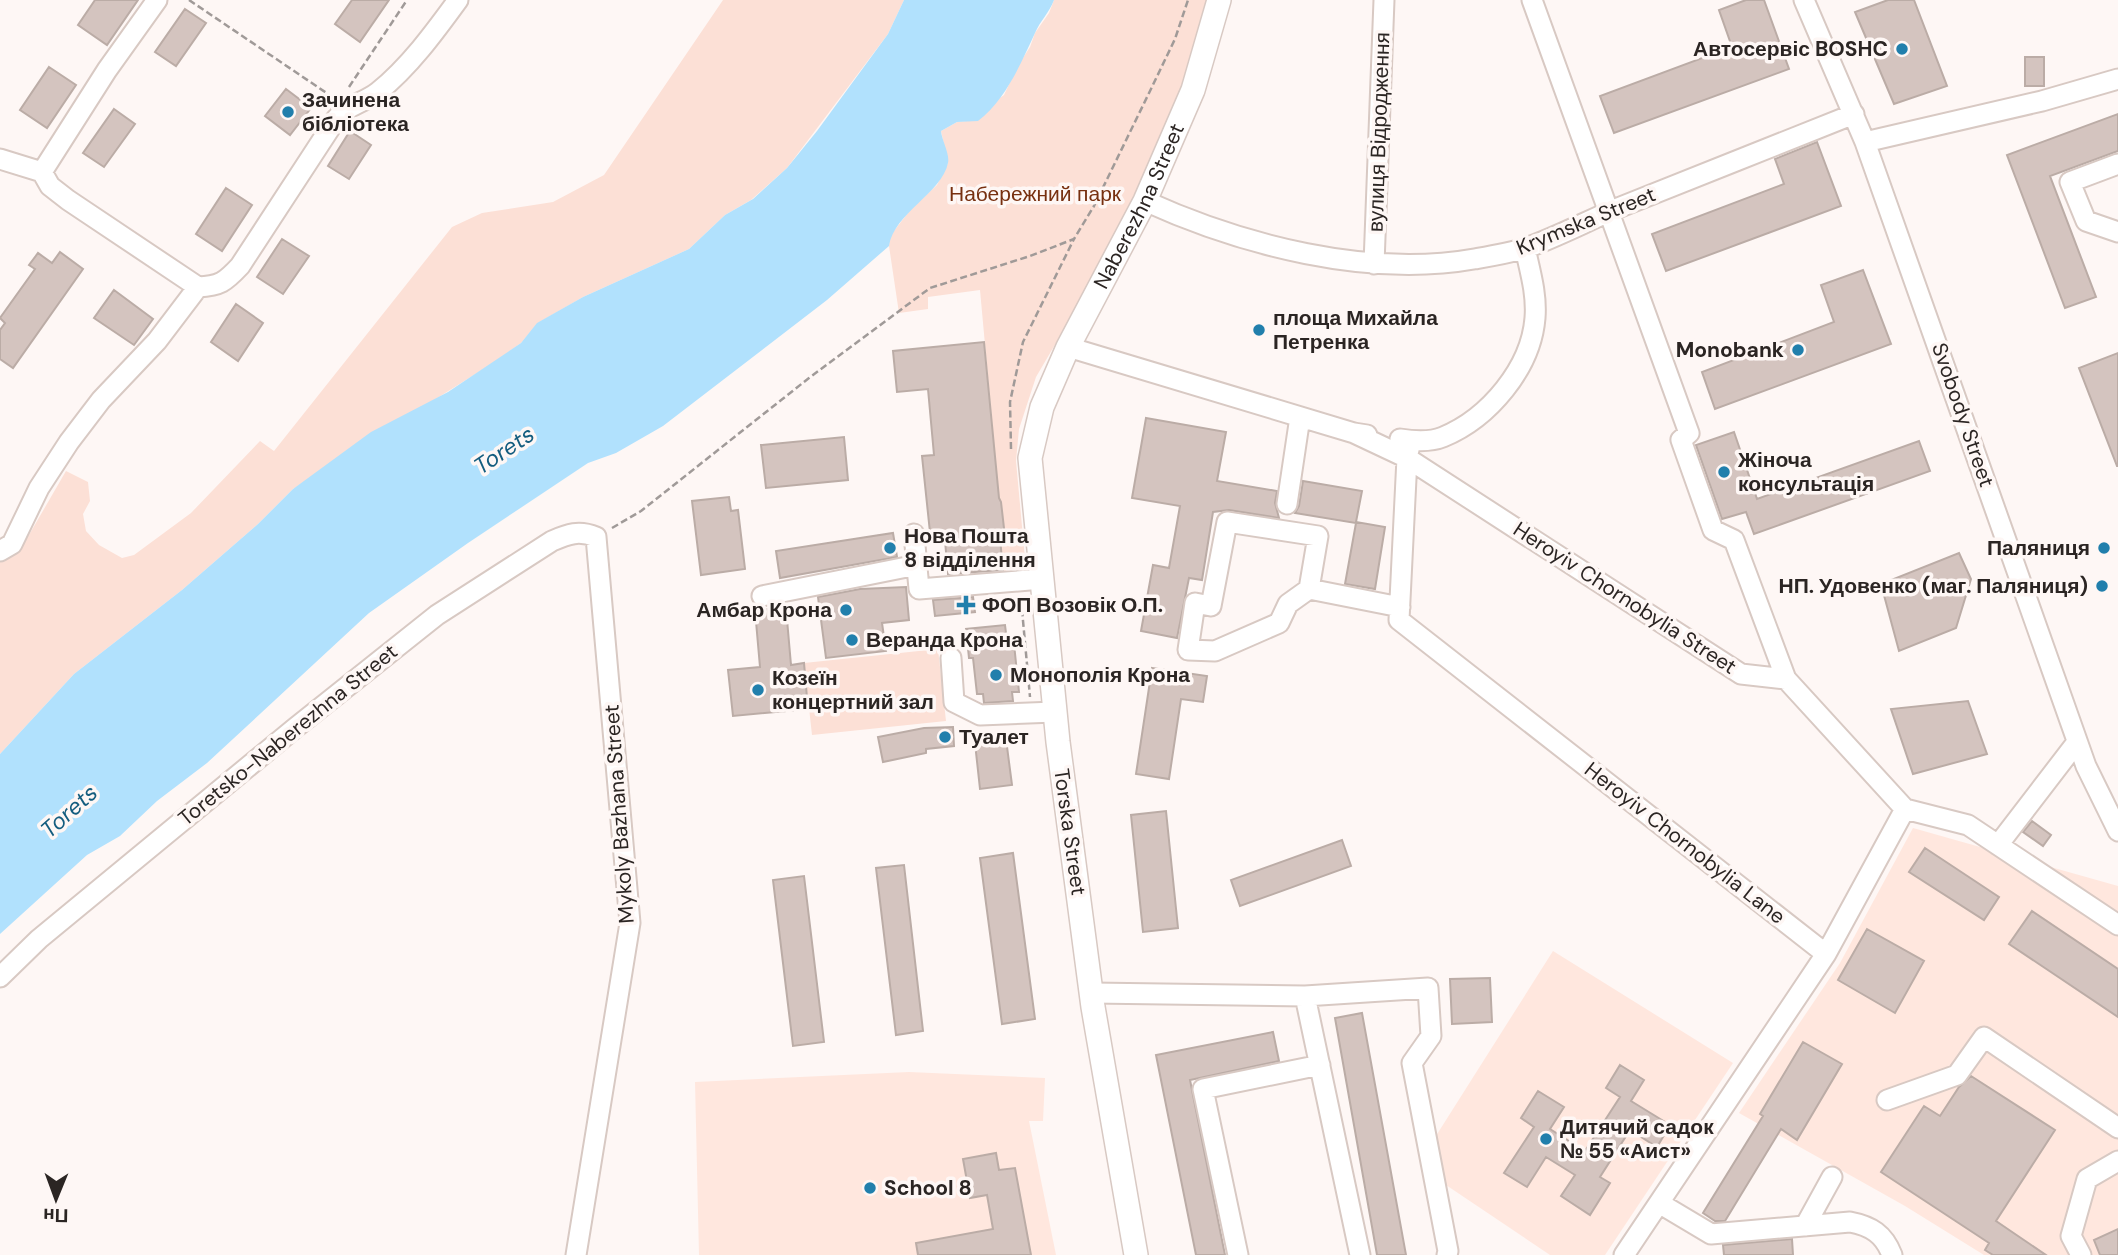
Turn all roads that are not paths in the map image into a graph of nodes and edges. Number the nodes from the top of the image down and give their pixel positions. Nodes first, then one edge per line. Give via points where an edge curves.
1 (156, 0) edge
2 (458, 0) edge
3 (1219, 0) edge
4 (1384, 0) edge
5 (1532, 0) edge
6 (1804, 0) edge
7 (2118, 79) edge
8 (1854, 114) junction
9 (1865, 142) junction
10 (0, 159) edge
11 (2118, 164) edge
12 (42, 172) junction
13 (1145, 201) junction
14 (1608, 212) junction
15 (2118, 232) edge
16 (1525, 248) junction
17 (1374, 264) junction
18 (198, 287) junction
19 (1068, 347) junction
20 (1042, 407) joint
21 (1300, 417) junction
22 (1409, 449) junction
23 (1283, 531) junction
24 (914, 534) dead end
25 (596, 537) joint
26 (0, 551) edge
27 (917, 565) junction
28 (1042, 579) junction
29 (1309, 589) junction
30 (762, 596) dead end
31 (1400, 607) junction
32 (951, 658) dead end
33 (1786, 679) junction
34 (1055, 712) junction
35 (2077, 743) junction
36 (1905, 809) junction
37 (2118, 831) edge
38 (1998, 845) junction
39 (2118, 925) edge
40 (1826, 954) junction
41 (0, 977) edge
42 (1092, 993) junction
43 (1305, 996) junction
44 (1320, 1065) junction
45 (1888, 1100) dead end
46 (2118, 1128) edge
47 (2118, 1161) edge
48 (1832, 1177) dead end
49 (1659, 1203) junction
50 (1805, 1226) junction
51 (576, 1255) edge
52 (1136, 1255) edge
53 (1238, 1255) edge
54 (1360, 1255) edge
55 (1447, 1255) edge
56 (1624, 1255) edge
57 (1892, 1255) edge
58 (2081, 1255) edge

1 - 12 street
2 - 18 street via 394,77 336,119 240,266 216,286
3 - 13 main road, Naberezhna Street via 1193,90
4 - 17 street, вулиця Відродження
5 - 14 street
6 - 8 street, Svobody Street
7 - 9 street
8 - 9 street, Svobody Street
8 - 14 street, Krymska Street
9 - 35 street, Svobody Street
10 - 12 street
11 - 15 street via 2070,182 2087,221
12 - 18 street via 50,186 68,200
13 - 17 street, Krymska Street via 1231,234 1325,258
13 - 19 main road, Naberezhna Street
14 - 16 street, Krymska Street
14 - 33 street via 1689,433 1681,440 1713,530 1734,540
16 - 17 street, Krymska Street via 1474,260
16 - 22 street via 1535,292 1527,355 1495,400 1468,423 1441,439
18 - 26 street via 77,431 39,488 12,544
19 - 20 main road, Naberezhna Street
19 - 21 street
20 - 28 main road, Torska Street via 1030,458
21 - 22 street
21 - 23 street
22 - 31 street
22 - 33 street, Heroyiv Chornobylia Street via 1741,674
23 - 29 street via 1318,536
23 - 29 street via 1227,522 1211,606 1195,603 1188,650 1215,651 1279,623 1288,604
24 - 27 street
25 - 41 street, Toretsko-Naberezhna Street via 584,532 552,541 437,615 295,728
25 - 51 street, Mykoly Bazhana Street via 629,923
27 - 28 street via 919,589
27 - 30 street
28 - 34 main road, Torska Street
29 - 31 street
31 - 40 street, Heroyiv Chornobylia Lane via 1399,620
32 - 34 street via 954,702 962,707 980,716
33 - 36 street
34 - 42 main road, Torska Street
35 - 37 street, Svobody Street
35 - 38 street
36 - 38 street via 1968,825
36 - 40 street
38 - 39 street
40 - 49 street
42 - 43 street
42 - 52 main road, Torska Street
43 - 44 street
43 - 55 street via 1428,988 1431,1036 1412,1063
44 - 53 street via 1203,1089
44 - 54 street
45 - 46 street via 1957,1075 1984,1037
47 - 58 street via 2087,1178 2071,1236
48 - 50 street
49 - 50 street via 1711,1234
49 - 56 street
50 - 57 street via 1867,1225 1881,1235

